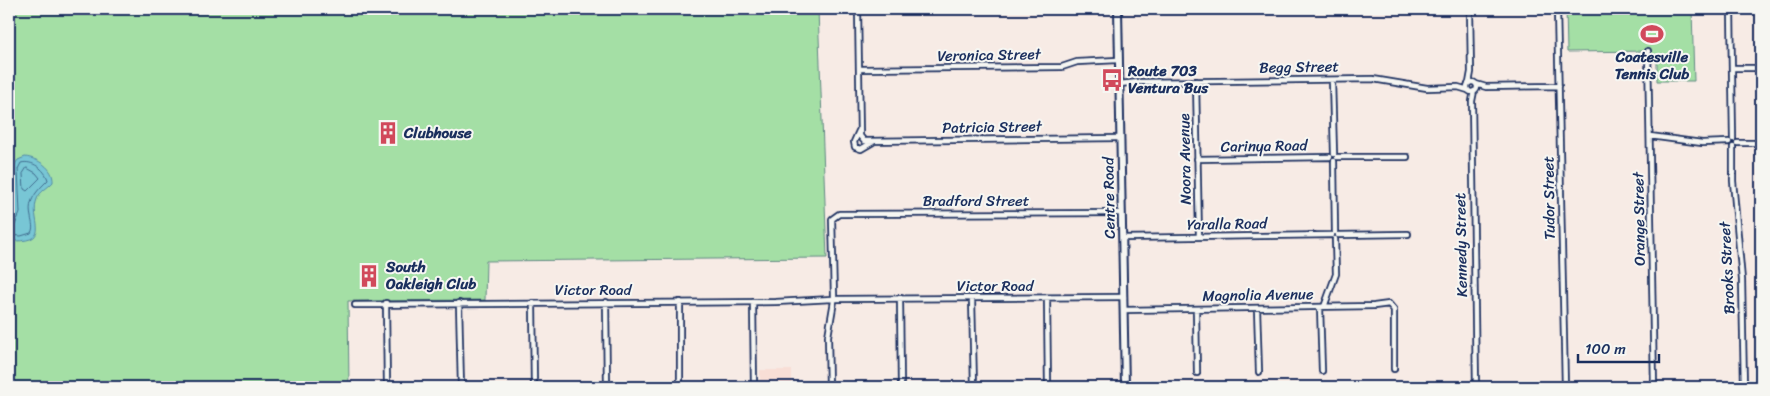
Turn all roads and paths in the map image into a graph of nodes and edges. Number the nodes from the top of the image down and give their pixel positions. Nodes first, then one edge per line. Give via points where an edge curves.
1 (858, 9) edge
2 (1118, 9) edge
3 (1470, 9) edge
4 (1557, 9) edge
5 (1731, 9) edge
6 (1648, 51) dead end
7 (1118, 60) junction
8 (1732, 68) junction
9 (1761, 68) edge
10 (859, 69) junction
11 (1332, 80) junction
12 (1196, 81) junction
13 (1119, 82) junction
14 (1559, 86) junction
15 (1471, 87) junction
16 (860, 130) junction
17 (1650, 136) junction
18 (1120, 138) junction
19 (874, 141) junction
20 (1761, 142) edge
21 (1733, 143) junction
22 (1334, 157) junction
23 (1407, 157) dead end
24 (1197, 159) junction
25 (1122, 213) junction
26 (1408, 234) dead end
27 (1335, 235) junction
28 (1199, 237) junction
29 (1122, 238) junction
30 (1124, 297) junction
31 (900, 298) junction
32 (1047, 298) junction
33 (834, 299) junction
34 (972, 299) junction
35 (606, 302) junction
36 (680, 302) junction
37 (753, 302) junction
38 (386, 303) junction
39 (460, 303) junction
40 (533, 303) junction
41 (355, 304) dead end
42 (1322, 307) junction
43 (1196, 308) junction
44 (1257, 308) junction
45 (1124, 310) junction
46 (1394, 369) dead end
47 (1322, 371) dead end
48 (1259, 372) dead end
49 (1197, 373) dead end
50 (387, 387) edge
51 (461, 387) edge
52 (534, 387) edge
53 (607, 387) edge
54 (680, 387) edge
55 (754, 387) edge
56 (829, 387) edge
57 (901, 387) edge
58 (974, 387) edge
59 (1048, 387) edge
60 (1125, 387) edge
61 (1476, 387) edge
62 (1565, 387) edge
63 (1654, 387) edge
64 (1744, 387) edge

1 - 10 street
2 - 7 main road, Centre Road
3 - 15 street, Kennedy Street
4 - 14 street, Tudor Street
5 - 8 street, Brooks Street
6 - 17 street, Orange Street
7 - 10 street, Veronica Street via 1077,62 1062,67
7 - 13 main road, Centre Road
8 - 9 street
8 - 21 street, Brooks Street
10 - 16 street
11 - 12 street, Begg Street
11 - 15 street, Begg Street via 1373,79 1427,88
11 - 22 street
12 - 13 street, Begg Street
12 - 24 street, Noora Avenue
13 - 18 main road, Centre Road
14 - 15 street, Begg Street
14 - 62 street, Tudor Street
15 - 61 street, Kennedy Street
16 - 19 street, Patricia Street via 864,141
16 - 19 street via 854,142 855,148
17 - 21 street via 1702,143
17 - 63 street, Orange Street
18 - 19 street, Patricia Street
18 - 25 main road, Centre Road
20 - 21 street
21 - 64 street, Brooks Street via 1742,280
22 - 23 street, Carinya Road
22 - 24 street, Carinya Road
22 - 27 street
24 - 28 street, Noora Avenue
25 - 29 main road, Centre Road
25 - 33 street, Bradford Street via 839,214 832,219
26 - 27 street, Yaralla Road
27 - 28 street, Yaralla Road
27 - 42 street via 1336,274
28 - 29 street, Yaralla Road
29 - 30 main road, Centre Road
30 - 32 street, Victor Road
30 - 45 main road, Centre Road
31 - 33 street, Victor Road
31 - 34 street, Victor Road
31 - 57 street
32 - 34 street, Victor Road
32 - 59 street
33 - 37 street, Victor Road
33 - 56 street via 828,336
34 - 58 street
35 - 36 street, Victor Road
35 - 40 street, Victor Road
35 - 53 street
36 - 37 street, Victor Road
36 - 54 street
37 - 55 street
38 - 39 street, Victor Road
38 - 41 street, Victor Road
38 - 50 street
39 - 40 street, Victor Road
39 - 51 street
40 - 52 street
42 - 44 street, Magnolia Avenue
42 - 46 street, Magnolia Avenue via 1393,306
42 - 47 street
43 - 44 street, Magnolia Avenue
43 - 45 street, Magnolia Avenue
43 - 49 street
44 - 48 street
45 - 60 main road, Centre Road

